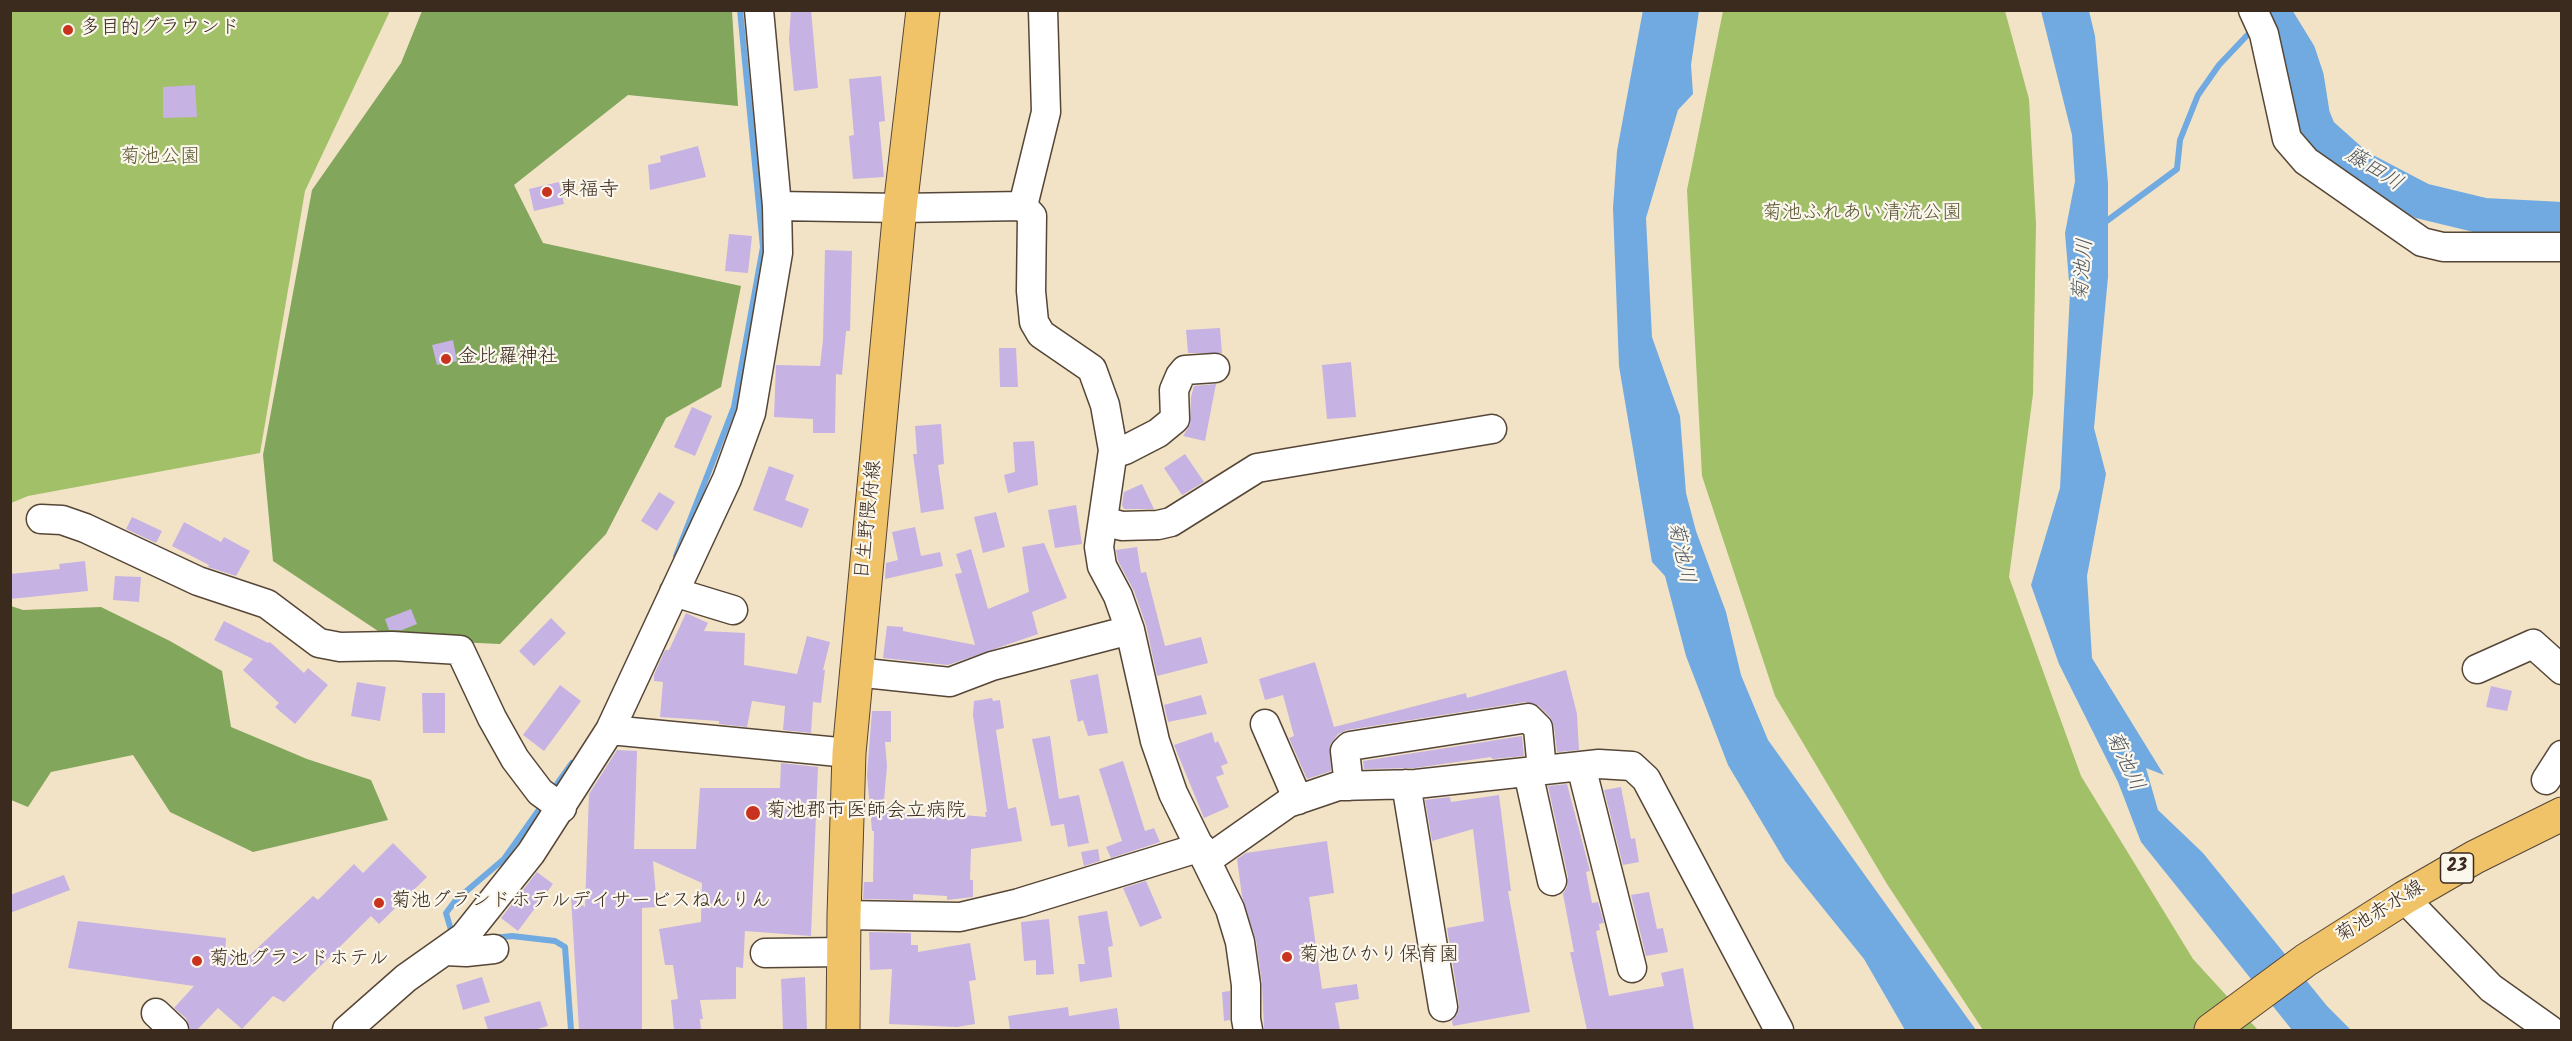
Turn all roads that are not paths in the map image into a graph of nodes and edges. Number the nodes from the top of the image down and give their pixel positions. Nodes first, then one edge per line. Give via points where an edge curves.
1 (759, 10) edge
2 (923, 10) edge
3 (1043, 10) edge
4 (2253, 10) edge
5 (777, 206) junction
6 (1023, 206) junction
7 (900, 208) junction
8 (2562, 248) edge
9 (1215, 368) dead end
10 (1492, 429) dead end
11 (1113, 454) junction
12 (41, 519) dead end
13 (1103, 521) junction
14 (674, 592) junction
15 (733, 610) dead end
16 (1130, 630) junction
17 (2477, 669) dead end
18 (2562, 670) edge
19 (855, 672) junction
20 (1265, 724) dead end
21 (610, 730) junction
22 (849, 753) junction
23 (2562, 755) edge
24 (1581, 766) junction
25 (1535, 771) junction
26 (2546, 780) dead end
27 (1406, 784) junction
28 (1349, 786) junction
29 (551, 800) junction
30 (1298, 800) junction
31 (2562, 814) edge
32 (1204, 854) junction
33 (1552, 881) dead end
34 (2404, 898) junction
35 (844, 915) junction
36 (494, 949) dead end
37 (444, 951) junction
38 (843, 952) junction
39 (765, 953) dead end
40 (1632, 968) dead end
41 (1443, 1007) dead end
42 (2216, 1026) edge
43 (357, 1027) edge
44 (843, 1030) edge
45 (1248, 1030) edge
46 (1779, 1030) edge
47 (2550, 1030) edge

1 - 5 street
2 - 7 main road, 日生野隈府線
3 - 6 street via 1046,112
4 - 8 street via 2264,34 2287,139 2306,161 2422,242 2443,247
5 - 7 street
5 - 14 street via 778,253 751,413 727,479
6 - 7 street
6 - 11 street via 1032,216 1034,322 1041,334 1092,369 1105,405
7 - 19 main road, 日生野隈府線
9 - 11 street via 1185,370 1174,390 1175,419 1158,433
10 - 13 street via 1257,468 1171,522 1122,526
11 - 13 street
12 - 29 street via 62,520 85,528 198,582 267,604 319,643 460,650 515,759
13 - 16 street via 1099,547 1102,566
14 - 15 street
14 - 21 street
16 - 19 street via 992,666 950,682
16 - 32 street via 1155,741 1173,793
17 - 18 street via 2533,644
19 - 22 main road, 日生野隈府線
20 - 30 street
21 - 22 street
21 - 29 street
22 - 35 main road, 日生野隈府線
23 - 26 street
24 - 25 street
24 - 40 street
24 - 46 street via 1632,766 1646,779
25 - 27 street
25 - 28 street via 1538,728 1528,718 1350,746 1345,751
25 - 33 street
27 - 28 street
27 - 41 street
28 - 30 street
29 - 37 street via 531,853 464,937
30 - 32 street
31 - 34 main road, 菊池赤水線 / 23
32 - 35 street via 960,916
32 - 45 street via 1230,909 1239,942
34 - 42 main road, 菊池赤水線 / 23 via 2306,960
34 - 47 street via 2492,988
35 - 38 main road, 日生野隈府線
36 - 37 street
37 - 43 street via 406,978
38 - 39 street
38 - 44 main road, 日生野隈府線

